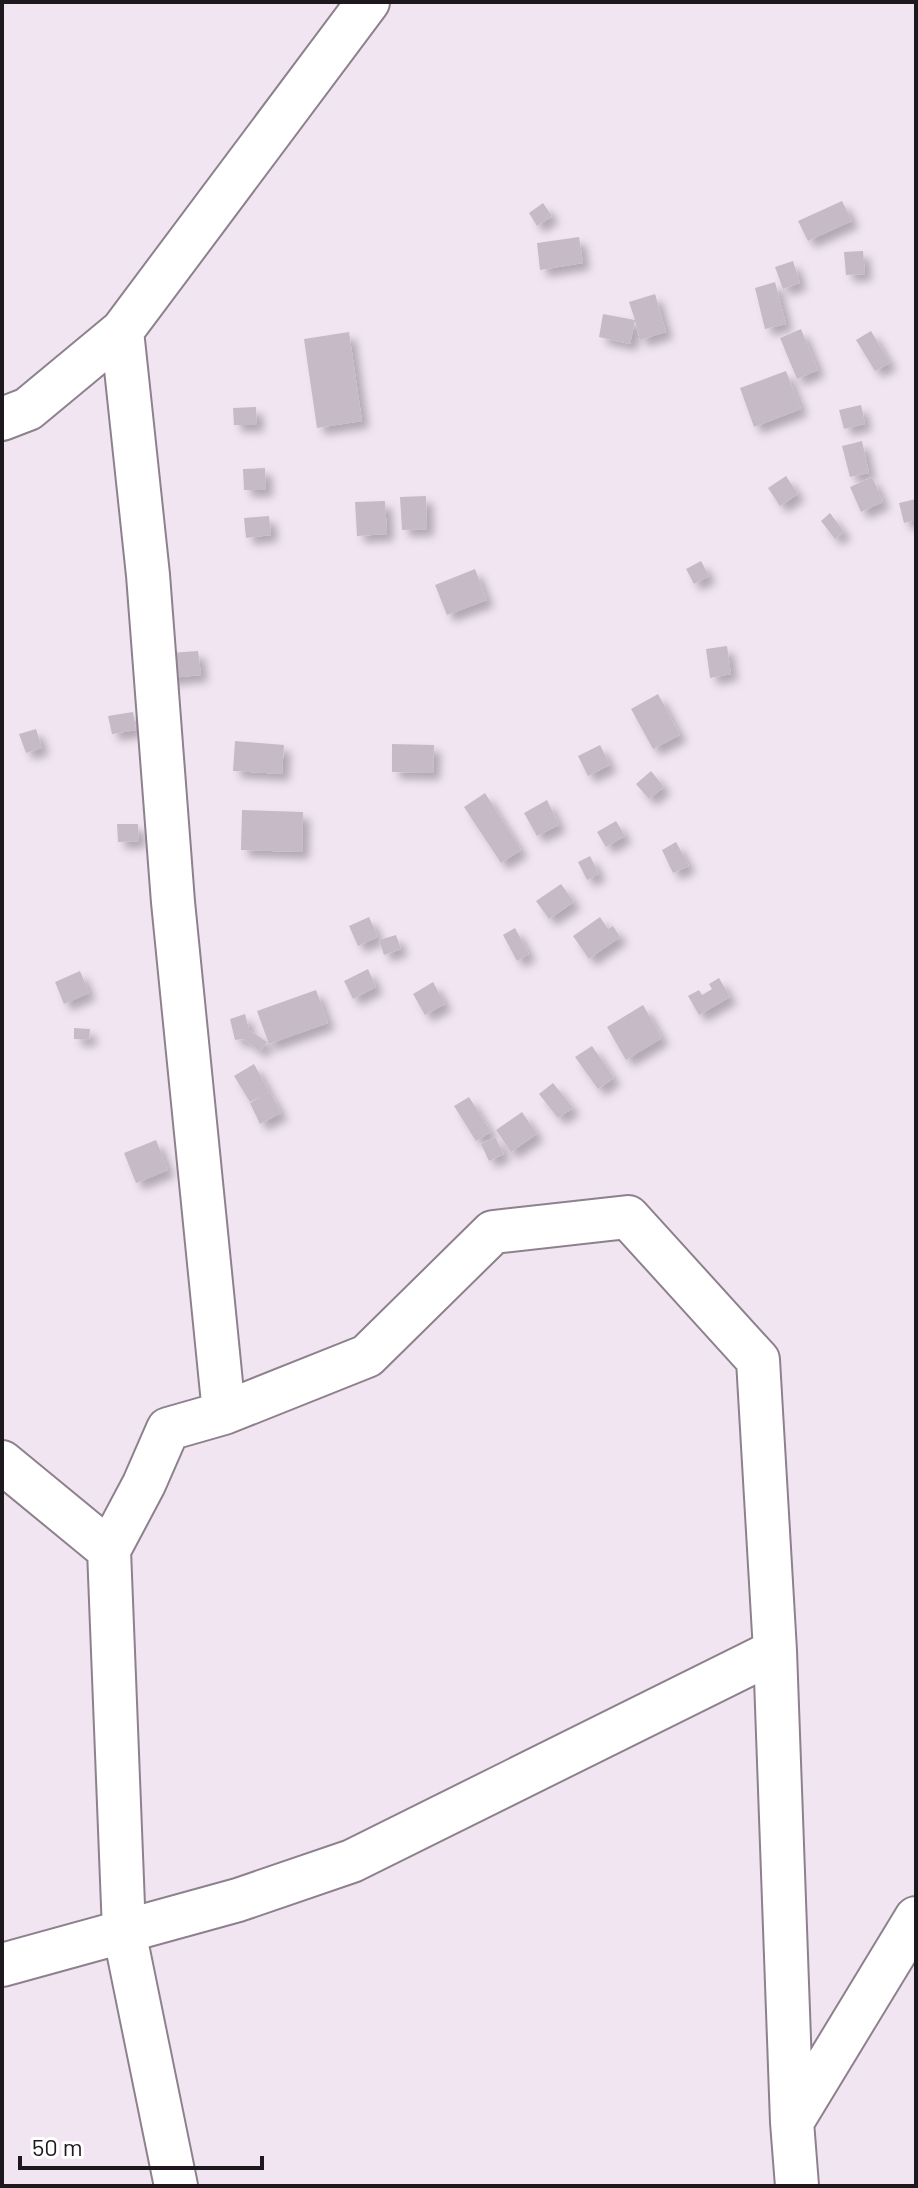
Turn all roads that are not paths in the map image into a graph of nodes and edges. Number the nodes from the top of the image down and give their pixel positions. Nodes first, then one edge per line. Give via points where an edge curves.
1 (368, 2) edge
2 (122, 331) junction
3 (2, 419) edge
4 (224, 1413) junction
5 (2, 1462) edge
6 (109, 1550) junction
7 (775, 1651) junction
8 (916, 1918) edge
9 (124, 1931) junction
10 (2, 1965) edge
11 (792, 2122) junction
12 (176, 2186) edge
13 (797, 2186) edge

1 - 2 street
2 - 3 street via 28,409
2 - 4 street
4 - 6 street via 168,1429
4 - 7 street via 367,1356 493,1232 628,1217 758,1360
5 - 6 street
6 - 9 street
7 - 9 street via 352,1861
7 - 11 street
8 - 11 street
9 - 10 street
9 - 12 street
11 - 13 street

